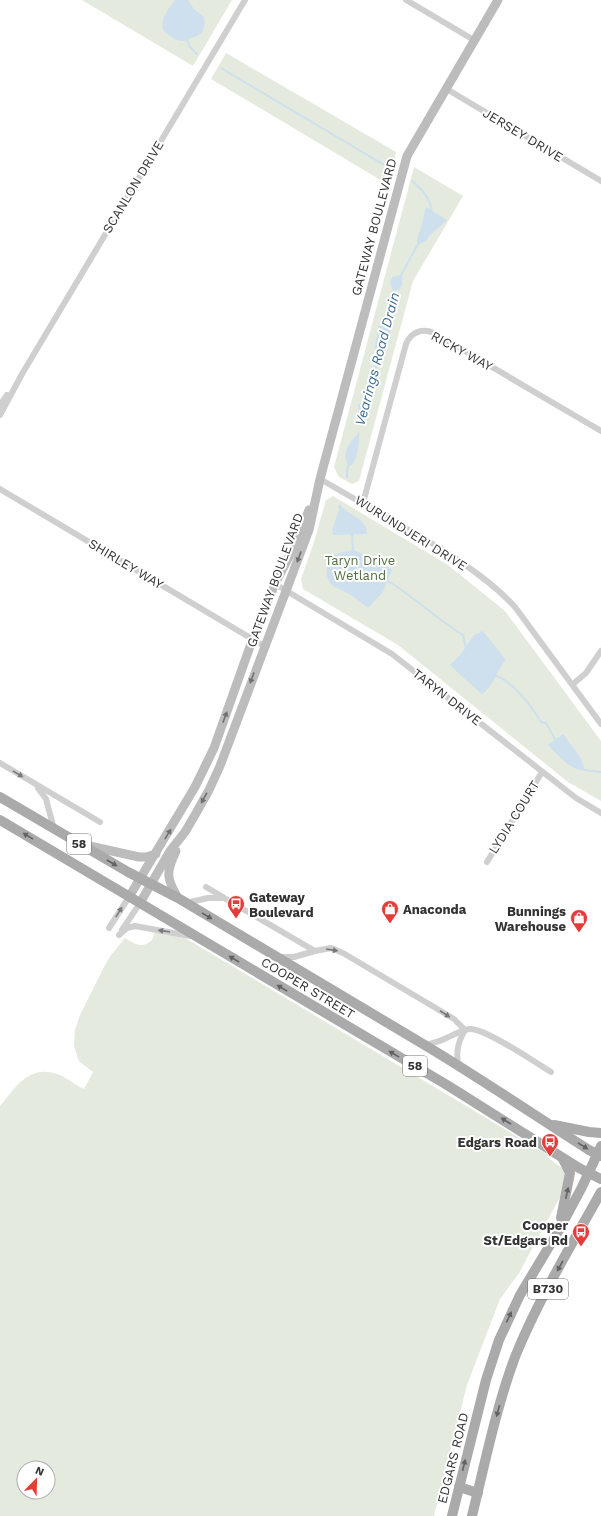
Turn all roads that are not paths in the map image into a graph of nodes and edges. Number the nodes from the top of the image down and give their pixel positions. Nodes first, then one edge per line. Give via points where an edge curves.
1 (245, 0) edge
2 (406, 0) edge
3 (498, 0) edge
4 (474, 40) junction
5 (445, 88) junction
6 (601, 181) edge
7 (22, 374) junction
8 (0, 405) edge
9 (0, 415) edge
10 (601, 431) edge
11 (320, 478) junction
12 (0, 489) edge
13 (363, 503) junction
14 (275, 584) junction
15 (286, 591) junction
16 (252, 640) junction
17 (264, 646) junction
18 (601, 651) edge
19 (573, 684) junction
20 (601, 724) edge
21 (214, 748) junction
22 (226, 751) junction
23 (0, 763) edge
24 (542, 772) junction
25 (36, 785) junction
26 (0, 796) edge
27 (601, 813) edge
28 (0, 820) edge
29 (100, 822) dead end
30 (54, 829) junction
31 (185, 832) junction
32 (78, 843) junction
33 (156, 854) junction
34 (486, 862) dead end
35 (140, 879) junction
36 (151, 884) junction
37 (206, 887) dead end
38 (129, 896) junction
39 (224, 898) junction
40 (182, 901) junction
41 (140, 903) junction
42 (109, 928) dead end
43 (201, 940) junction
44 (315, 951) junction
45 (276, 957) junction
46 (465, 1030) junction
47 (423, 1044) junction
48 (458, 1065) junction
49 (551, 1072) dead end
50 (548, 1124) junction
51 (601, 1132) edge
52 (600, 1152) edge
53 (562, 1157) junction
54 (589, 1173) junction
55 (601, 1179) edge
56 (601, 1192) edge
57 (597, 1206) edge
58 (559, 1230) junction
59 (459, 1487) junction
60 (478, 1493) junction
61 (452, 1516) edge
62 (472, 1516) edge

1 - 7 street, SCANLON DRIVE
2 - 4 street
3 - 4 street, GATEWAY BOULEVARD
4 - 5 street, GATEWAY BOULEVARD
5 - 6 street, JERSEY DRIVE
5 - 11 street, GATEWAY BOULEVARD via 407,156
7 - 8 street, SCANLON DRIVE
7 - 9 street, SCANLON DRIVE
10 - 13 street, RICKY WAY via 434,333 419,331 410,336 406,344
11 - 13 street, WURUNDJERI DRIVE
11 - 14 street, GATEWAY BOULEVARD via 302,528
11 -> 15 street, GATEWAY BOULEVARD via 309,530
12 - 16 street, SHIRLEY WAY
13 - 19 street, WURUNDJERI DRIVE via 446,552 502,594 515,607
14 - 15 street, TARYN DRIVE
14 - 16 street, GATEWAY BOULEVARD
15 - 17 street, GATEWAY BOULEVARD
15 - 24 street, TARYN DRIVE via 392,654
16 - 17 street, SHIRLEY WAY
21 -> 16 street, GATEWAY BOULEVARD
17 -> 22 street, GATEWAY BOULEVARD
18 - 19 street via 586,673
19 - 20 street, WURUNDJERI DRIVE
21 - 22 street
33 -> 21 street, GATEWAY BOULEVARD via 196,787
22 -> 31 street, GATEWAY BOULEVARD via 209,790
23 -> 25 street
24 - 27 street, TARYN DRIVE
24 - 34 street, LYDIA COURT
25 - 29 street
25 - 30 street via 46,800
26 - 30 main road, COOPER STREET / 58
38 -> 28 main road, COOPER STREET / 58
30 - 32 main road, COOPER STREET / 58
31 - 36 street, GATEWAY BOULEVARD via 170,851
31 - 40 street via 171,862 169,874 169,882
32 - 33 street via 139,857
32 -> 35 main road, COOPER STREET / 58
33 - 35 street, GATEWAY BOULEVARD
35 - 36 main road, COOPER STREET / 58
35 - 38 street, GATEWAY BOULEVARD
36 - 40 main road, COOPER STREET / 58
36 - 41 street, GATEWAY BOULEVARD
37 - 39 street
38 - 41 main road, COOPER STREET / 58
42 -> 38 street
39 - 40 street
39 - 44 street
40 -> 45 main road, COOPER STREET / 58
41 - 43 main road, COOPER STREET / 58
43 -> 41 street via 135,926 127,928 119,935
53 -> 43 main road, COOPER STREET / 58 via 447,1085
44 - 45 street, COOPER STREET via 294,957
44 -> 46 street, COOPER STREET via 331,948 343,953 454,1019
45 - 47 main road, COOPER STREET / 58
46 - 47 street via 440,1042
46 - 48 street via 457,1048
46 - 49 street via 482,1031
47 - 48 main road, COOPER STREET / 58
48 - 50 main road, COOPER STREET / 58
50 - 51 main road
50 -> 52 main road, COOPER STREET / 58
52 - 54 main road, EDGARS ROAD / B730
53 - 54 main road, COOPER STREET / 58
58 -> 53 main road via 570,1173
54 - 55 main road, COOPER STREET / 58
54 - 58 main road, EDGARS ROAD / B730
56 - 57 main road, B730
57 -> 60 main road, B730 via 543,1298 515,1358
59 -> 58 main road, EDGARS ROAD / B730 via 486,1380 499,1340 520,1295
59 - 60 main road
59 - 61 main road, EDGARS ROAD / B730
60 - 62 main road, B730

